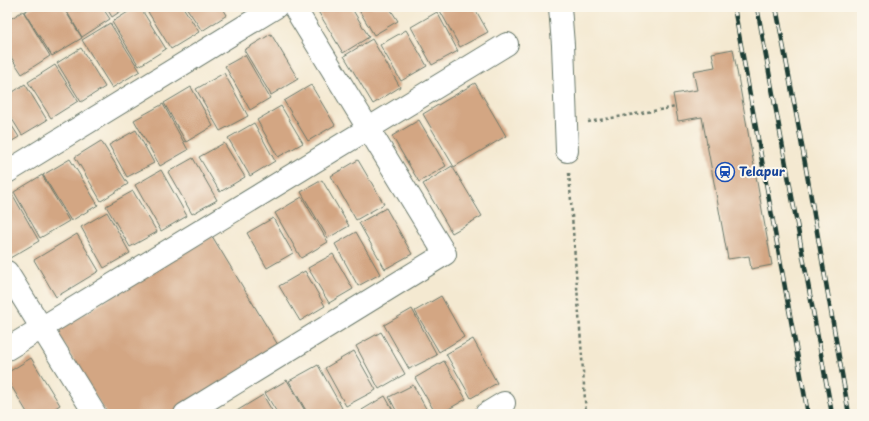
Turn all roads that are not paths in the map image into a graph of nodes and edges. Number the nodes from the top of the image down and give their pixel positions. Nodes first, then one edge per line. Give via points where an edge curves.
1 (276, 7) edge
2 (294, 7) edge
3 (560, 7) edge
4 (507, 44) dead end
5 (368, 128) junction
6 (567, 151) road end
7 (7, 172) edge
8 (7, 272) edge
9 (42, 328) junction
10 (7, 349) edge
11 (504, 403) dead end
12 (95, 414) edge
13 (185, 414) edge
14 (486, 414) edge

1 - 7 street
2 - 5 street
3 - 6 street
4 - 5 street
5 - 9 street
5 - 13 street via 446,254
8 - 9 street
9 - 10 street
9 - 12 street
11 - 14 street

